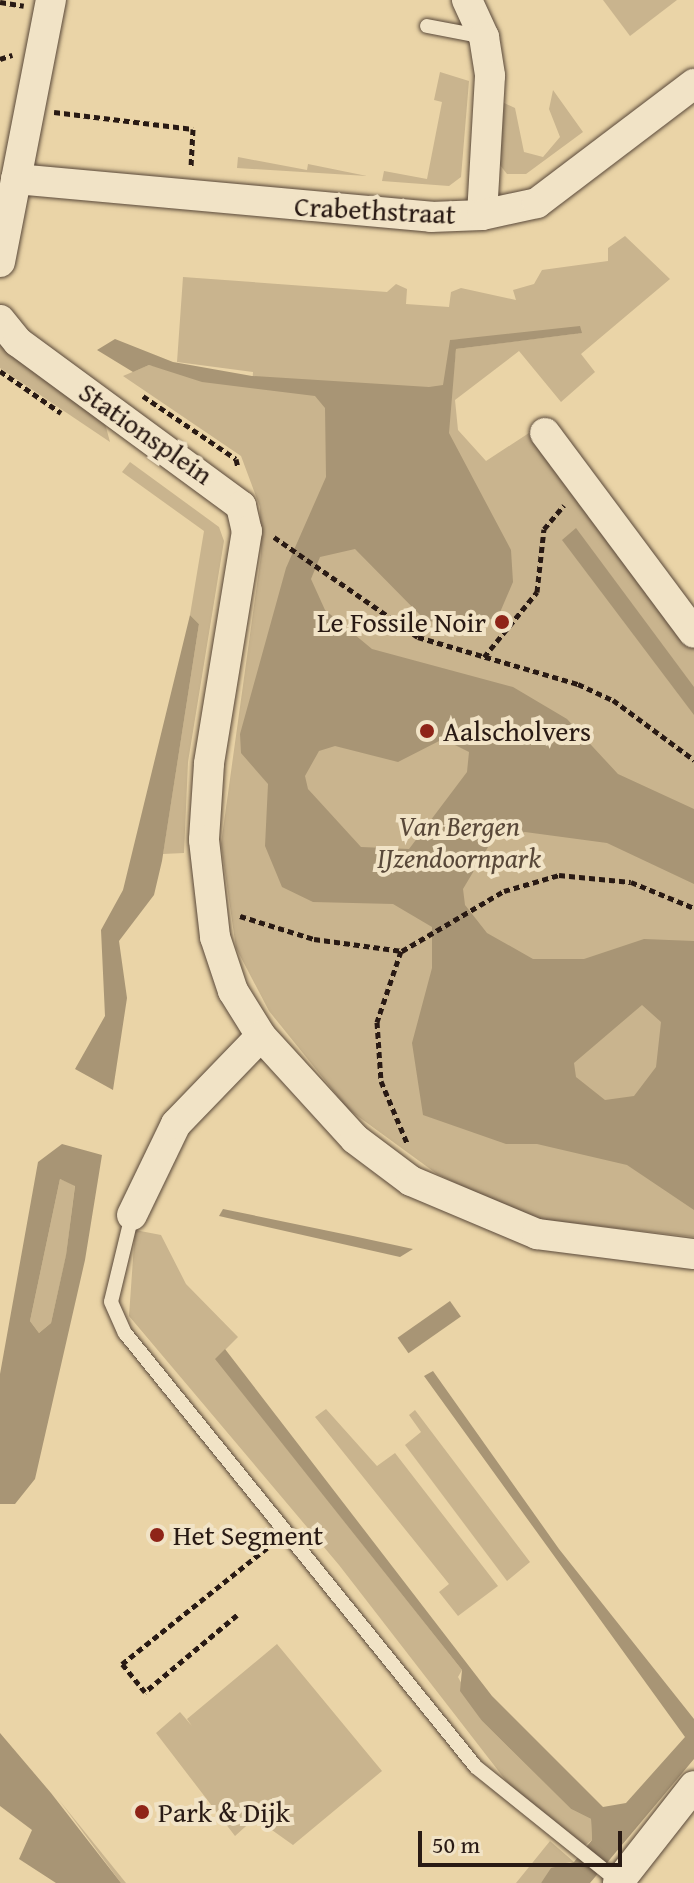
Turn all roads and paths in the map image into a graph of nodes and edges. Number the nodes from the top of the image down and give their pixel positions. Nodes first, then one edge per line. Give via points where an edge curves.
1 (51, 0) edge
2 (468, 1) edge
3 (427, 26) dead end
4 (484, 37) junction
5 (694, 84) edge
6 (30, 109) junction
7 (16, 179) junction
8 (190, 196) junction
9 (482, 215) junction
10 (0, 262) edge
11 (0, 320) edge
12 (545, 433) dead end
13 (585, 486) junction
14 (293, 546) dead end
15 (694, 633) edge
16 (484, 657) junction
17 (694, 760) edge
18 (694, 908) edge
19 (210, 910) junction
20 (402, 951) junction
21 (261, 1036) junction
22 (411, 1181) junction
23 (132, 1215) joint
24 (694, 1254) edge
25 (288, 1531) junction
26 (237, 1615) dead end
27 (694, 1786) edge
28 (614, 1878) edge

1 - 6 street
2 - 4 street
3 - 4 lane
4 - 9 street via 490,76
5 - 9 street, Crabethstraat via 537,203
6 - 7 street
6 - 8 path via 193,129
7 - 8 street, Crabethstraat
7 - 10 street
8 - 9 street, Crabethstraat
11 - 19 street, Stationsplein via 18,342 224,488 241,506 247,531 209,764
12 - 13 street
13 - 15 street
13 - 16 path via 544,529 537,592
14 - 16 path via 317,569 418,637
16 - 17 path via 613,700
18 - 20 path via 631,882 559,875 518,884
19 - 20 path via 314,939
19 - 21 street via 233,991
20 - 22 path via 377,1022 378,1052 389,1106 413,1153
21 - 22 street via 355,1139
21 - 23 street via 176,1124
22 - 24 street via 537,1234
23 - 25 lane via 111,1302 125,1333
25 - 26 path via 122,1664 145,1692
25 - 28 lane via 476,1767
27 - 28 street

